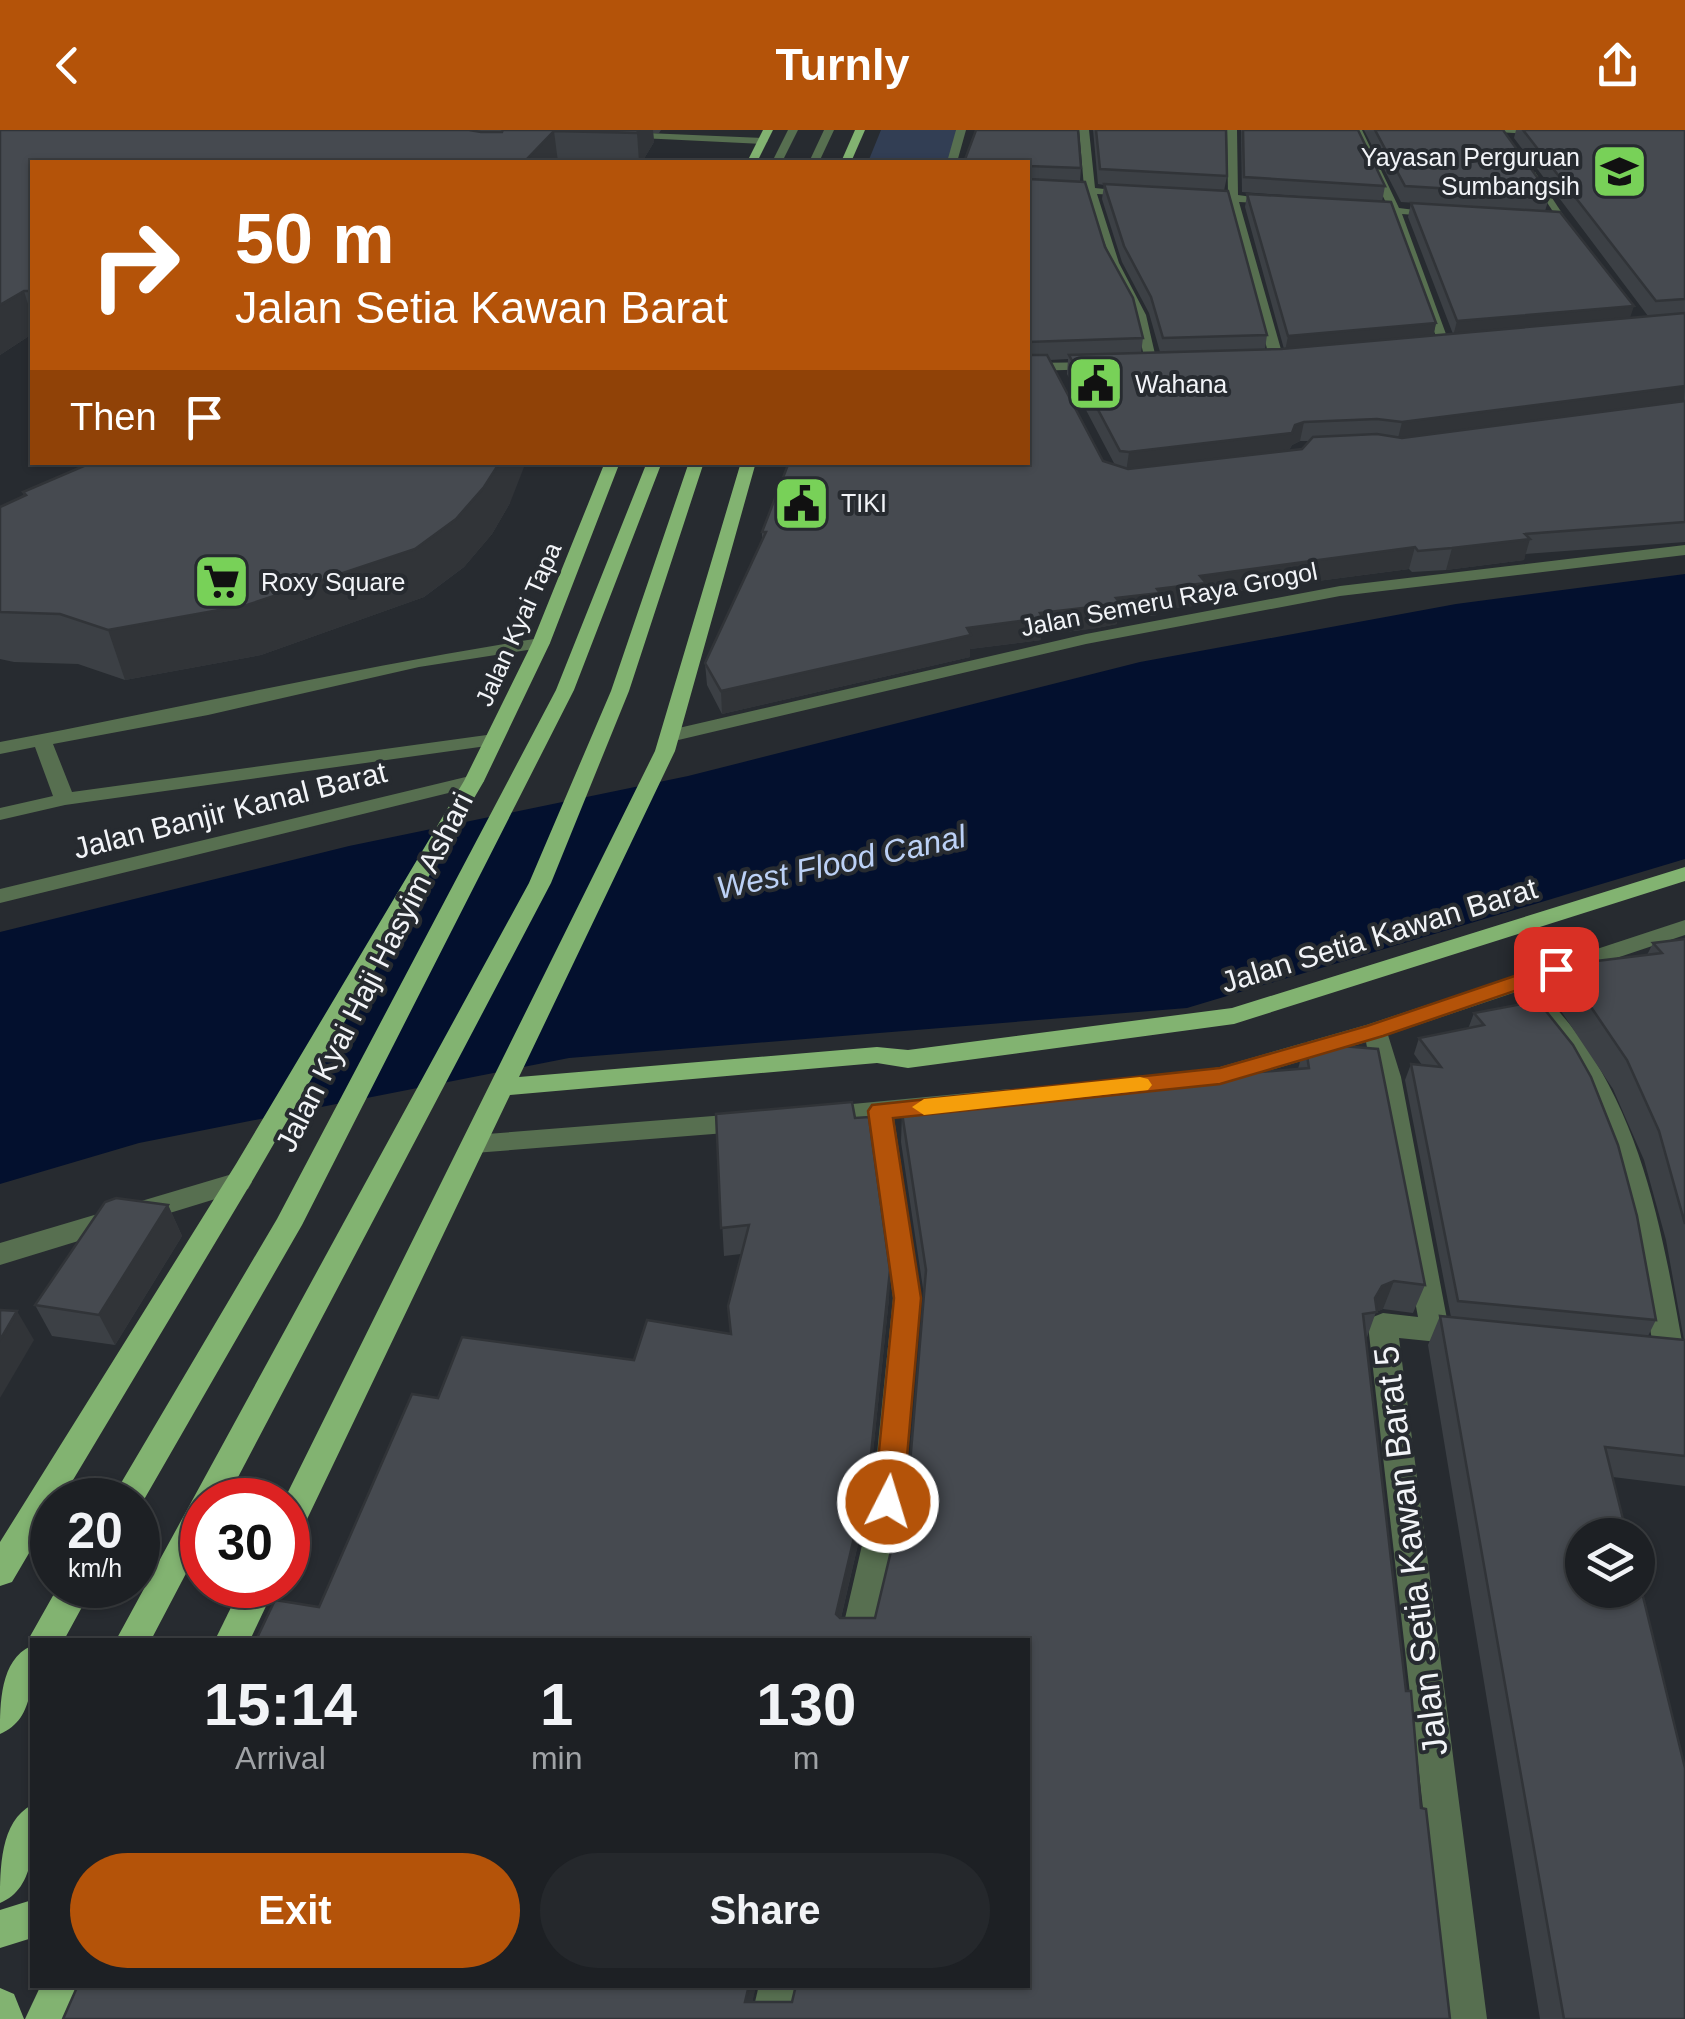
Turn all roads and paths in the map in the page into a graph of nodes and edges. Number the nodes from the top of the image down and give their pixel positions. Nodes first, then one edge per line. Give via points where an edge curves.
1 (794, 130) edge
2 (828, 130) edge
3 (860, 130) edge
4 (960, 130) edge
5 (1084, 130) edge
6 (1232, 130) edge
7 (1357, 130) edge
8 (1469, 130) edge
9 (1554, 132) edge
10 (612, 135) edge
11 (766, 135) edge
12 (1503, 135) edge
13 (1518, 154) edge
14 (753, 160) edge
15 (777, 160) edge
16 (815, 160) edge
17 (847, 160) edge
18 (952, 160) edge
19 (1030, 188) edge
20 (1090, 190) junction
21 (1146, 194) edge
22 (1181, 196) edge
23 (1233, 198) junction
24 (1296, 203) edge
25 (1344, 207) edge
26 (1396, 212) junction
27 (1452, 214) edge
28 (1544, 218) edge
29 (1561, 219) junction
30 (1582, 247) edge
31 (1465, 340) edge
32 (1445, 342) junction
33 (1426, 344) edge
34 (1295, 358) edge
35 (1259, 360) edge
36 (1276, 360) junction
37 (1171, 363) edge
38 (1120, 364) edge
39 (1136, 364) edge
40 (1153, 364) junction
41 (1053, 366) junction
42 (1030, 367) edge
43 (1065, 390) edge
44 (612, 465) edge
45 (654, 465) edge
46 (696, 465) edge
47 (748, 465) edge
48 (1685, 550) edge
49 (542, 642) junction
50 (42, 740) junction
51 (494, 740) junction
52 (668, 744) junction
53 (0, 748) edge
54 (474, 781) junction
55 (65, 799) junction
56 (461, 803) joint
57 (0, 814) edge
58 (1685, 874) edge
59 (0, 896) edge
60 (1685, 928) edge
61 (1520, 981) junction
62 (1375, 1031) junction
63 (1164, 1082) edge
64 (499, 1090) junction
65 (1033, 1096) edge
66 (880, 1111) junction
67 (474, 1144) junction
68 (242, 1177) junction
69 (0, 1254) edge
70 (1436, 1330) junction
71 (1494, 1336) edge
72 (1630, 1350) edge
73 (1677, 1354) edge
74 (140, 1478) edge
75 (221, 1478) edge
76 (310, 1481) edge
77 (180, 1553) edge
78 (0, 1571) edge
79 (64, 1608) edge
80 (248, 1608) edge
81 (46, 1638) edge
82 (134, 1638) edge
83 (233, 1638) edge
84 (857, 1638) edge
85 (30, 1665) edge
86 (0, 1717) edge
87 (30, 1828) edge
88 (0, 1884) edge
89 (30, 1919) edge
90 (0, 1929) edge
91 (60, 1988) edge
92 (778, 1988) edge
93 (0, 2008) edge
94 (4, 2019) edge
95 (45, 2019) edge
96 (771, 2019) edge
97 (1467, 2019) edge

1 - 15 street
2 - 16 street
3 - 17 main road
4 - 18 street
5 - 20 street
6 - 23 street
7 - 26 street
8 - 12 street
9 - 12 street
10 - 11 street
11 - 14 main road
13 - 29 street
19 - 20 street
20 - 21 street
20 - 40 street
22 - 23 street
23 - 24 street
23 - 36 street
25 - 26 street
26 - 27 street
26 - 32 street
28 - 29 street
29 - 30 street
31 - 32 street
32 - 33 street
34 - 36 street
35 - 36 street
37 - 40 street
38 - 41 street
39 - 40 street
41 - 42 street
41 - 43 street
44 - 49 main road, Jalan Kyai Tapa
45 - 74 main road, Jalan Kyai Haji Hasyim Ashari via 556,707 288,1225
46 - 75 main road via 620,691 540,884
47 - 52 main road
48 - 52 street, Jalan Semeru Raya Grogol via 1321,594 1086,639
49 - 50 street
49 - 51 main road, Jalan Kyai Tapa
50 - 53 street
50 - 55 street
51 - 54 main road, Jalan Kyai Tapa
51 - 55 street
52 - 64 main road
54 - 56 main road, Jalan Kyai Tapa
54 - 59 street, Jalan Banjir Kanal Barat
55 - 57 street
56 - 68 main road, Jalan Kyai Haji Hasyim Ashari
58 - 64 main road, Jalan Setia Kawan Barat via 1234,1016 908,1059 880,1071
60 - 61 street
61 - 62 street
61 - 73 street via 1578,1053 1619,1131
62 - 63 street via 1220,1076
62 - 70 street
64 - 67 main road
65 - 66 street
66 - 67 street
66 - 84 street via 908,1298 888,1502
67 - 76 main road
68 - 69 street
68 - 78 main road, Jalan Kyai Haji Hasyim Ashari
70 - 71 street, Jalan Setia Kawan Barat 5
70 - 97 street, Jalan Setia Kawan Barat 5 via 1382,1325
72 - 73 street
77 - 82 main road
79 - 81 main road
80 - 83 main road
85 - 86 main road
87 - 88 main road
89 - 90 main road
91 - 95 main road
92 - 96 street
93 - 94 main road

